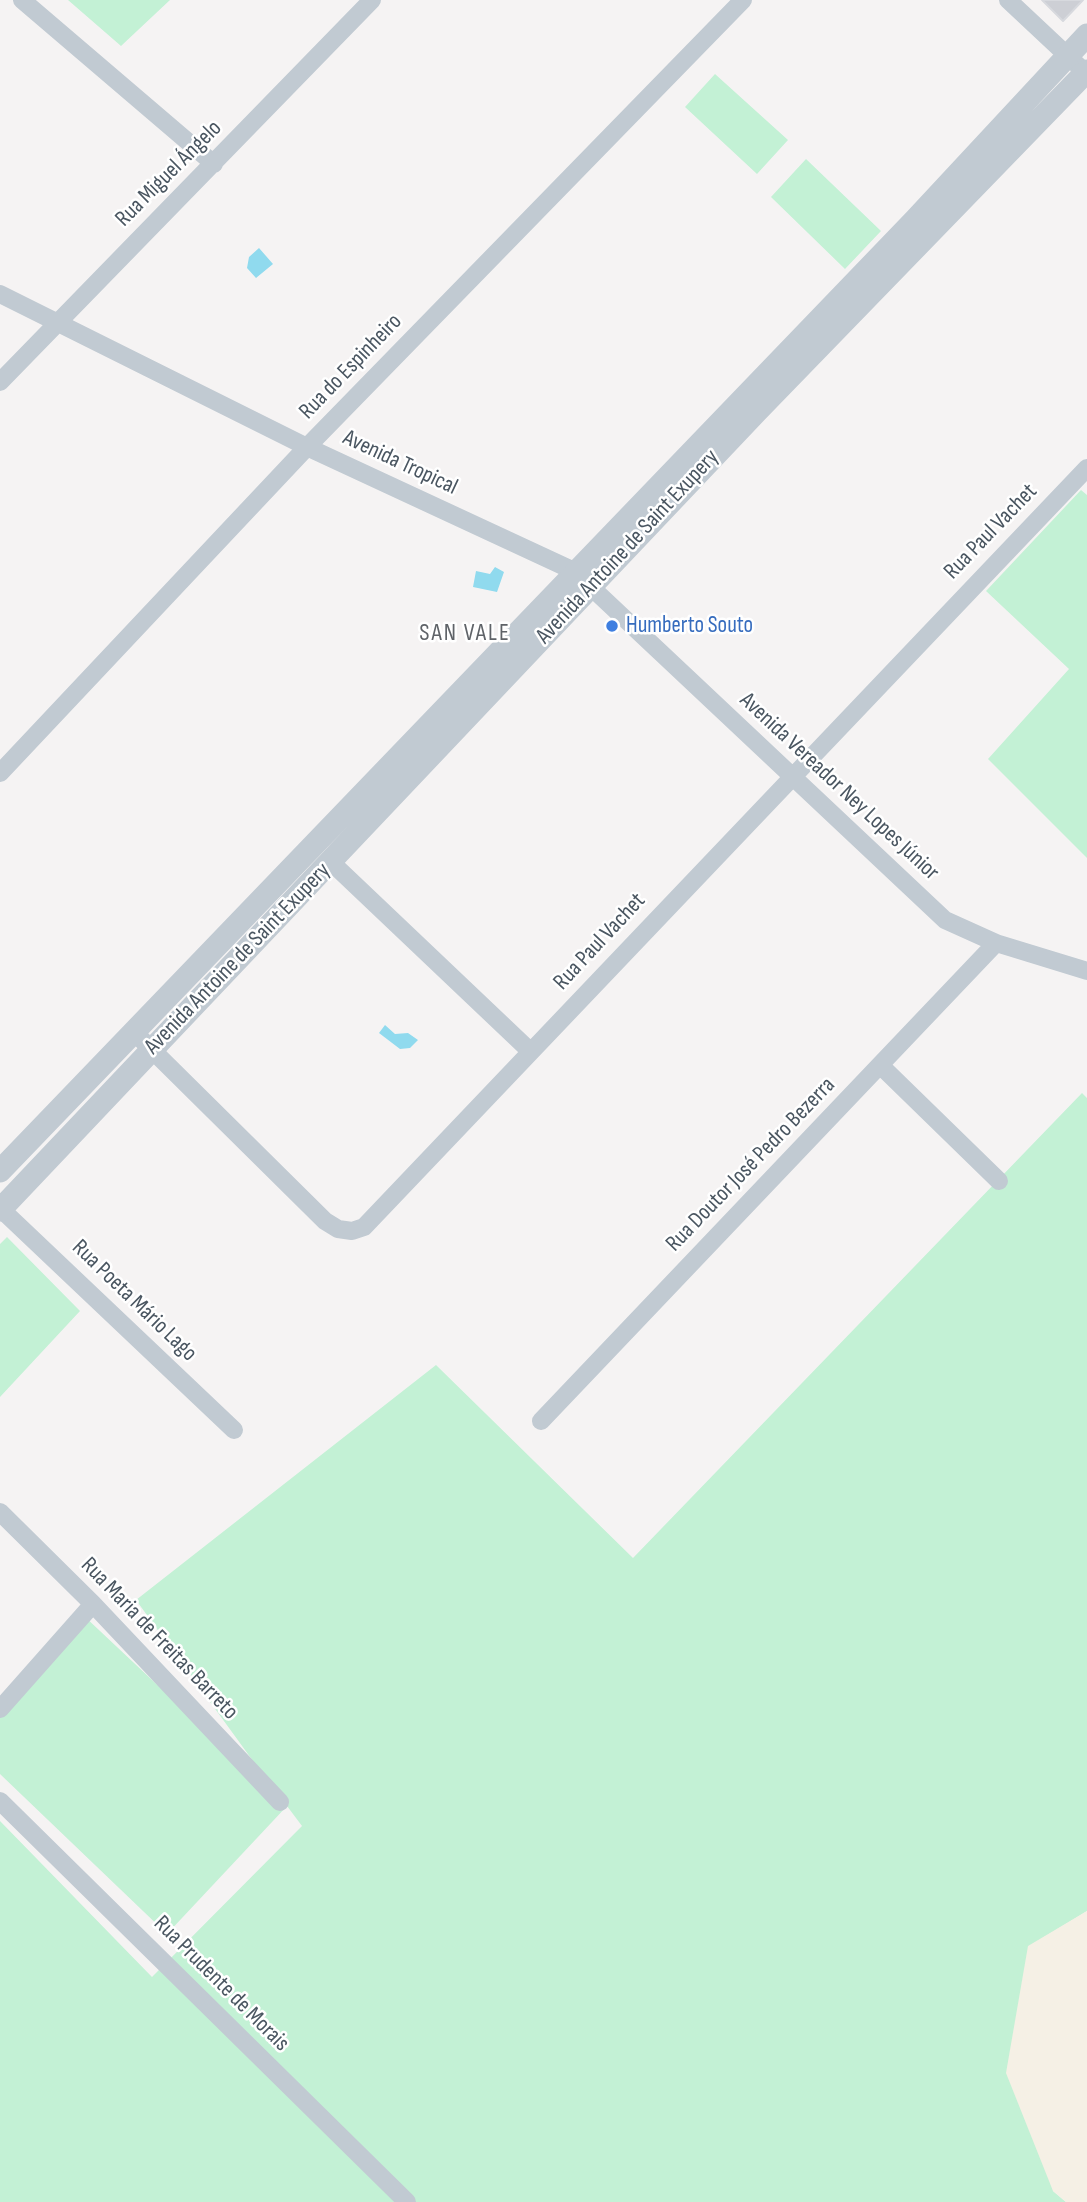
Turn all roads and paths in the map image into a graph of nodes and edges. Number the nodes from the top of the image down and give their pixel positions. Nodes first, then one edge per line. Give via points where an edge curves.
1 (22, 0) edge
2 (372, 0) edge
3 (743, 0) edge
4 (1008, 0) edge
5 (1087, 35) edge
6 (1068, 55) junction
7 (1087, 73) edge
8 (214, 164) junction
9 (0, 293) edge
10 (855, 295) junction
11 (57, 320) junction
12 (0, 382) edge
13 (307, 447) junction
14 (1087, 468) edge
15 (582, 578) junction
16 (0, 773) edge
17 (791, 776) junction
18 (331, 862) junction
19 (996, 943) junction
20 (1087, 971) edge
21 (134, 1032) junction
22 (150, 1050) junction
23 (530, 1051) junction
24 (880, 1065) junction
25 (0, 1171) edge
26 (999, 1181) dead end
27 (0, 1209) edge
28 (541, 1421) dead end
29 (234, 1430) dead end
30 (0, 1512) edge
31 (93, 1604) junction
32 (0, 1709) edge
33 (0, 1801) edge
34 (280, 1802) dead end
35 (407, 2202) edge

1 - 8 street
2 - 8 street, Rua Miguel Ángelo
3 - 13 street, Rua do Espinheiro
4 - 6 street
5 - 6 street, Avenida Antoine de Saint Exupery
6 - 7 street
6 - 10 street, Avenida Antoine de Saint Exupery
7 - 10 street, Avenida Antoine de Saint Exupery
8 - 11 street, Rua Miguel Ángelo
9 - 11 street, Avenida Tropical
10 - 15 street, Avenida Antoine de Saint Exupery
11 - 12 street, Rua Miguel Ángelo
11 - 13 street, Avenida Tropical
13 - 15 street, Avenida Tropical
13 - 16 street, Rua do Espinheiro
14 - 17 street, Rua Paul Vachet
15 - 17 street, Avenida Vereador Ney Lopes Júnior
15 - 18 street, Avenida Antoine de Saint Exupery
15 - 21 street, Avenida Antoine de Saint Exupery
17 - 19 street, Avenida Vereador Ney Lopes Júnior via 946,920
17 - 23 street, Rua Paul Vachet
18 - 22 street, Avenida Antoine de Saint Exupery
18 - 23 street
19 - 20 street, Avenida Vereador Ney Lopes Júnior
19 - 24 street, Rua Doutor José Pedro Bezerra
21 - 22 street, Rua Paul Vachet
21 - 25 street, Avenida Antoine de Saint Exupery
22 - 23 street, Rua Paul Vachet via 325,1221 352,1231 376,1217
22 - 27 street, Avenida Antoine de Saint Exupery
24 - 26 street
24 - 28 street, Rua Doutor José Pedro Bezerra
27 - 29 street, Rua Poeta Mário Lago
30 - 31 street, Rua Maria de Freitas Barreto
31 - 32 street
31 - 34 street, Rua Maria de Freitas Barreto
33 - 35 street, Rua Prudente de Morais

